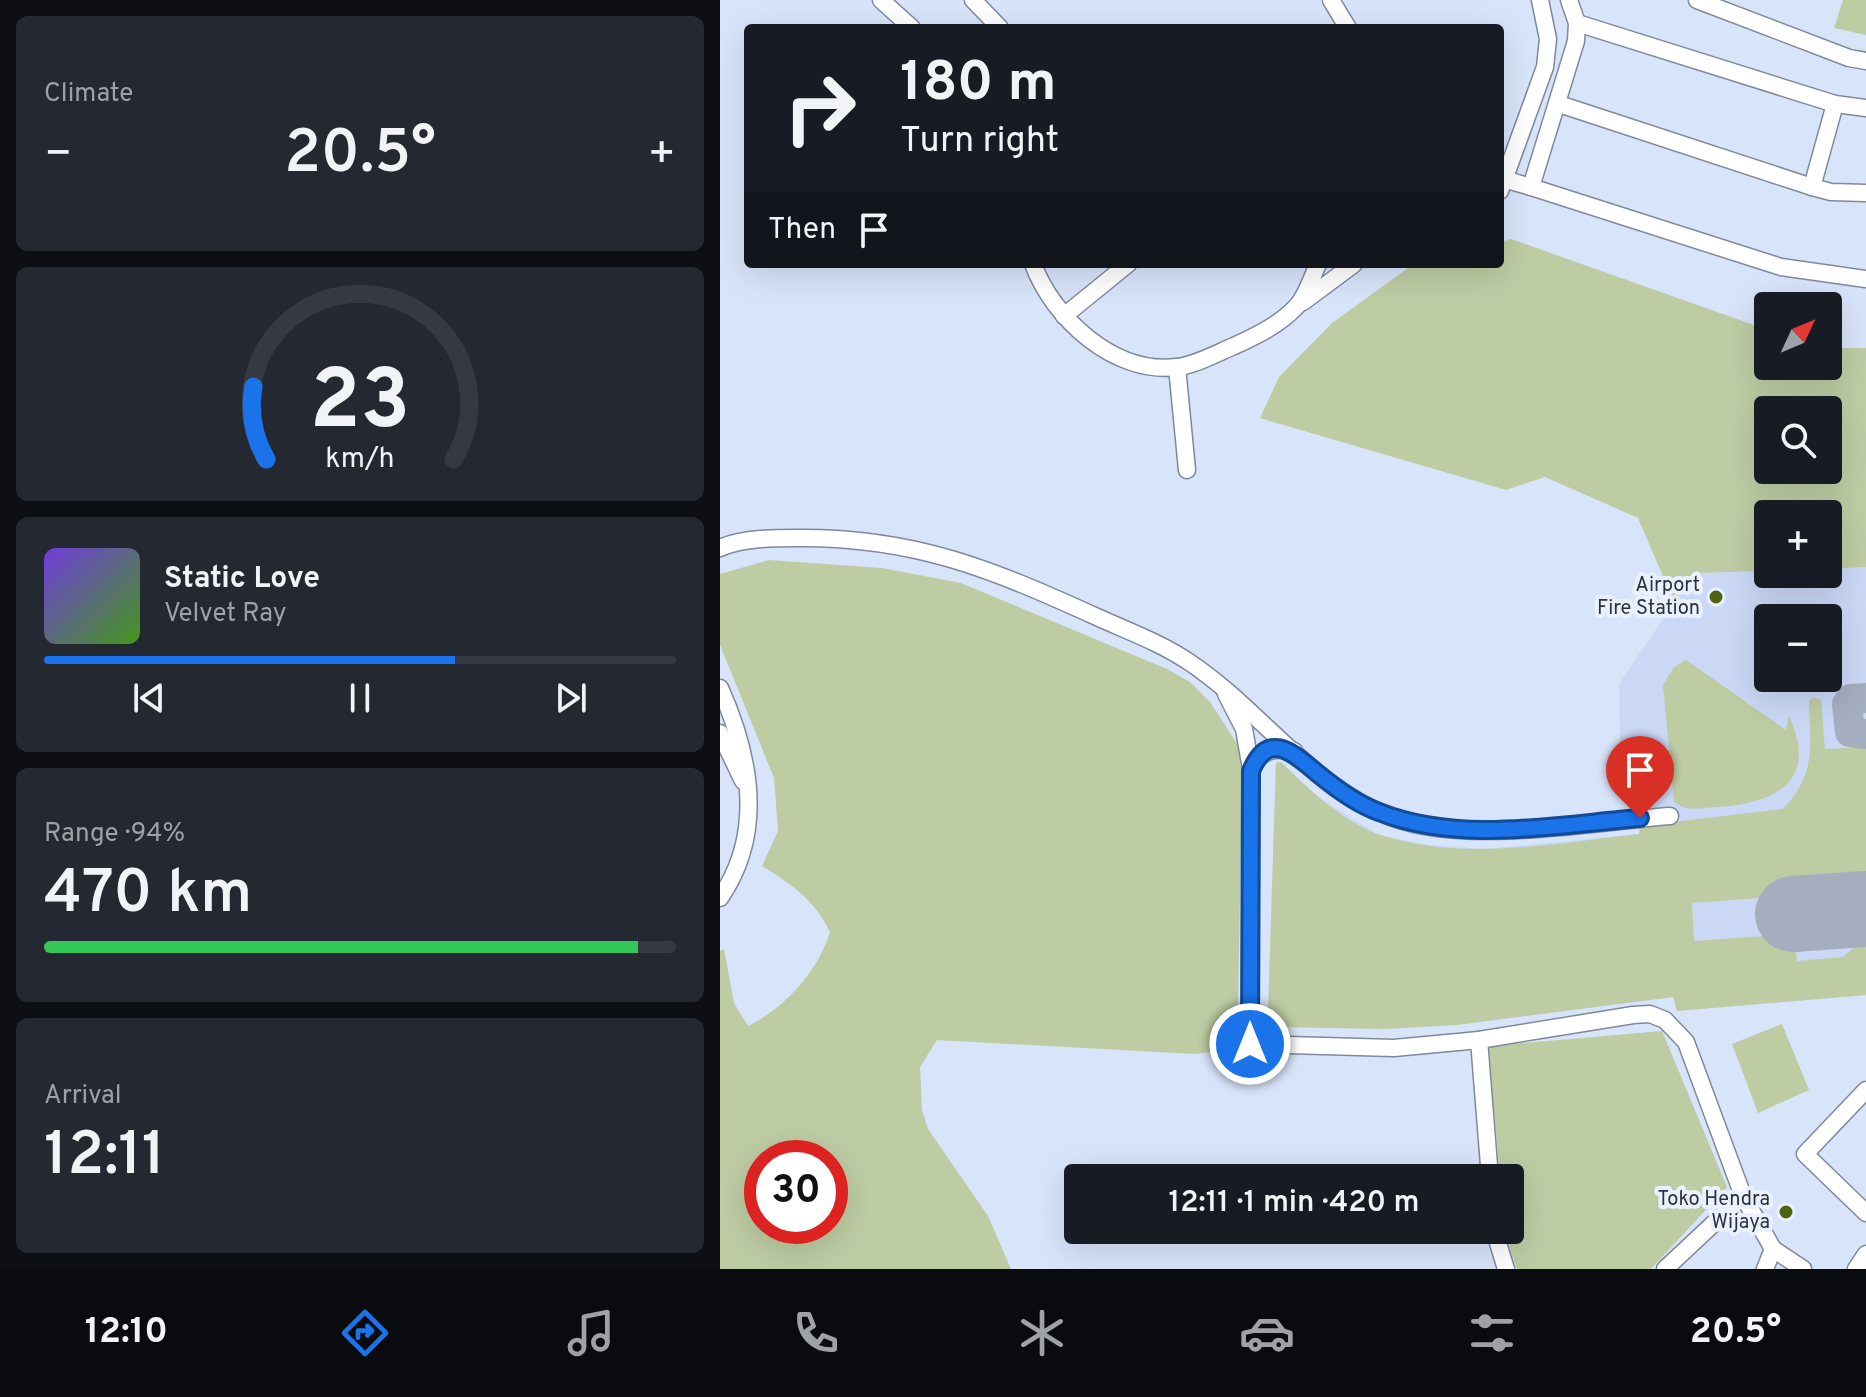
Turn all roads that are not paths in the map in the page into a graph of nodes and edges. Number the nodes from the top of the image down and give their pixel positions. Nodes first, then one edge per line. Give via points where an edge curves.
1 (973, 0) edge
2 (1331, 0) edge
3 (1540, 0) edge
4 (1569, 0) edge
5 (1697, 0) edge
6 (892, 2) edge
7 (1577, 23) junction
8 (909, 24) edge
9 (996, 24) edge
10 (1346, 24) edge
11 (1866, 61) edge
12 (1559, 104) junction
13 (1835, 104) junction
14 (1866, 108) edge
15 (1504, 183) edge
16 (1504, 186) edge
17 (1531, 187) junction
18 (1812, 187) junction
19 (1866, 193) edge
20 (1035, 268) edge
21 (1123, 268) edge
22 (1316, 268) edge
23 (1326, 268) edge
24 (1348, 268) edge
25 (1338, 274) junction
26 (1866, 279) edge
27 (1298, 305) junction
28 (1064, 316) junction
29 (1177, 367) junction
30 (1187, 470) dead end
31 (720, 548) edge
32 (1222, 685) junction
33 (720, 688) edge
34 (720, 733) edge
35 (1294, 751) junction
36 (1251, 771) junction
37 (747, 790) junction
38 (1670, 816) dead end
39 (720, 898) edge
40 (1479, 1040) junction
41 (1866, 1090) edge
42 (1489, 1164) edge
43 (1743, 1196) junction
44 (1866, 1213) edge
45 (1498, 1244) edge
46 (1773, 1249) junction
47 (1866, 1254) edge
48 (1506, 1269) edge
49 (1665, 1269) edge
50 (1765, 1269) edge
51 (1803, 1269) edge
52 (1856, 1269) edge

1 - 9 street
2 - 10 street
3 - 15 street via 1548,39 1545,67
4 - 7 street
5 - 11 street
6 - 8 street
7 - 12 street
7 - 13 street
12 - 17 street
12 - 18 street
13 - 14 street
13 - 18 street
16 - 17 street
17 - 26 street via 1781,267
18 - 19 street
20 - 28 street via 1051,303
21 - 28 street
22 - 27 street
23 - 25 street
24 - 25 street
25 - 27 street
27 - 29 street via 1253,338
28 - 29 street via 1096,344 1125,359
29 - 30 street
31 - 32 street via 773,538 854,537 931,551 1020,582 1134,633
32 - 35 street
32 - 36 street via 1244,729
33 - 37 street via 745,757
34 - 37 street
35 - 36 street via 1266,751
35 - 38 street via 1373,810 1424,825 1489,830
36 - 40 street via 1250,1044 1394,1048
37 - 39 street via 750,809 743,853
40 - 42 street
40 - 43 street via 1633,1015 1665,1020 1686,1042
41 - 44 street via 1805,1154
43 - 46 street
43 - 49 street
45 - 48 street
46 - 50 street
46 - 51 street
47 - 52 street

